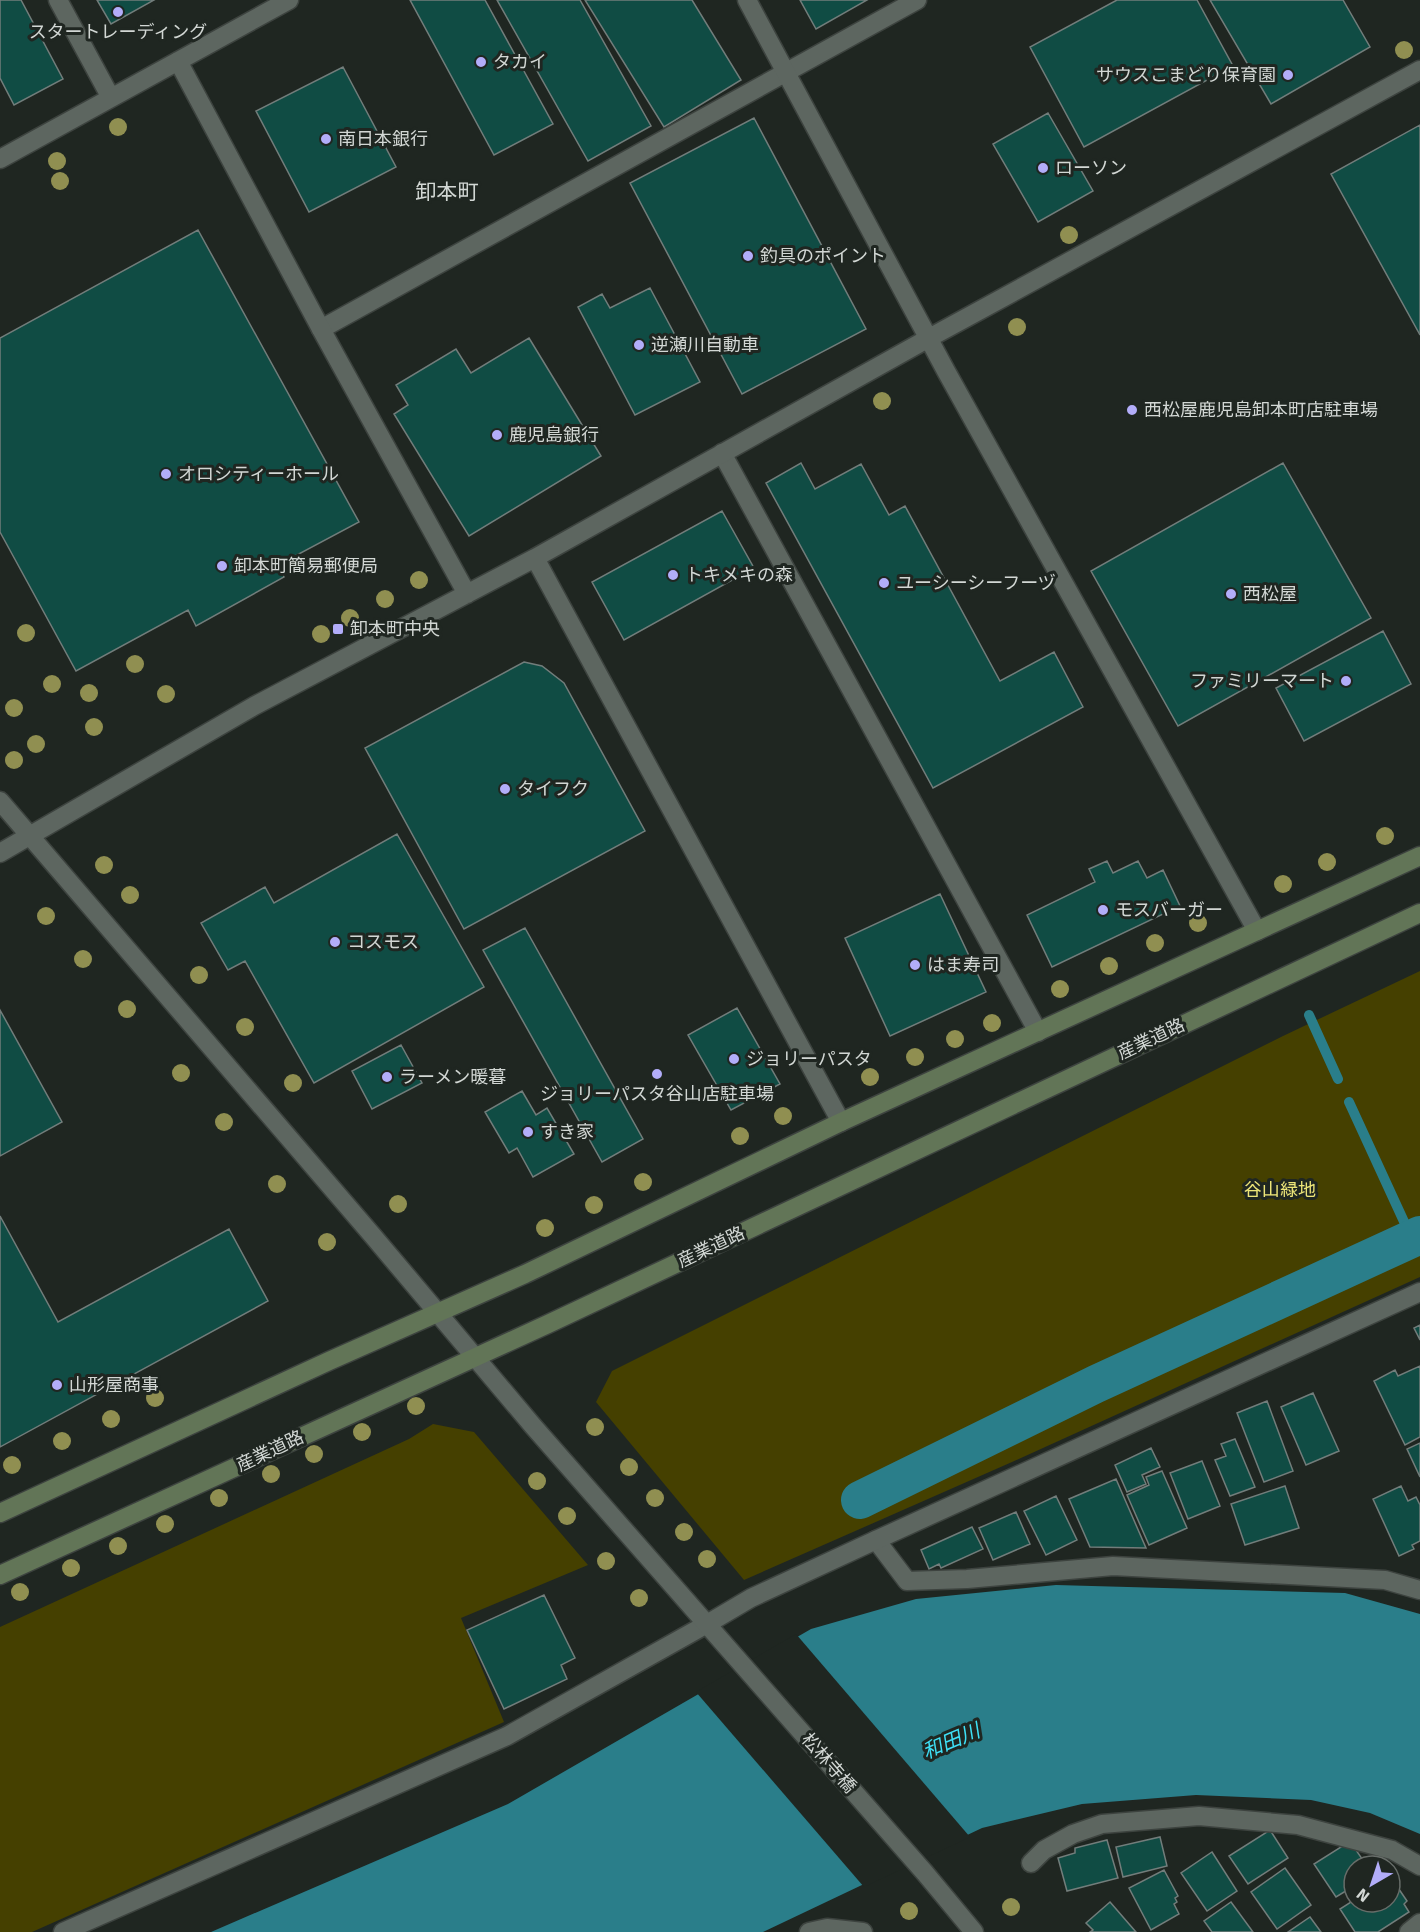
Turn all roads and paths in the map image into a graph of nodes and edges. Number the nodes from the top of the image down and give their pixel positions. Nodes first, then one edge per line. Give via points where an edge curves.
1 (58, 0) edge
2 (289, 0) edge
3 (747, 0) edge
4 (917, 0) edge
5 (178, 61) junction
6 (1420, 70) edge
7 (787, 72) junction
8 (111, 98) junction
9 (0, 159) edge
10 (321, 329) junction
11 (929, 338) junction
12 (722, 453) junction
13 (535, 558) junction
14 (467, 594) junction
15 (0, 801) edge
16 (31, 836) junction
17 (0, 853) edge
18 (1420, 856) edge
19 (1420, 913) edge
20 (1257, 931) junction
21 (1038, 1032) junction
22 (841, 1122) junction
23 (1420, 1292) edge
24 (437, 1312) junction
25 (476, 1358) junction
26 (0, 1513) edge
27 (876, 1540) junction
28 (0, 1575) edge
29 (1420, 1590) edge
30 (707, 1624) junction
31 (1031, 1863) dead end
32 (1420, 1866) edge
33 (1420, 1923) edge
34 (63, 1932) edge
35 (809, 1932) edge
36 (863, 1932) edge
37 (974, 1932) edge
38 (1409, 1932) edge

1 - 8 street
2 - 5 street
3 - 7 street
4 - 7 street
5 - 8 street
5 - 10 street
6 - 11 street
7 - 10 street
7 - 11 street
8 - 9 street
10 - 14 street
11 - 12 street
11 - 20 street
12 - 13 street
12 - 21 street
13 - 14 street
13 - 22 street
14 - 16 street via 254,706
15 - 16 street, 松林寺橋
16 - 17 street
16 - 24 street, 松林寺橋
18 - 20 main road
19 - 25 main road, 産業道路
20 - 21 main road
21 - 22 main road
22 - 24 main road via 525,1274
23 - 27 street
24 - 25 street, 松林寺橋
24 - 26 main road
25 - 28 main road, 産業道路
25 - 30 street, 松林寺橋
27 - 29 street via 907,1581 1113,1566 1385,1581
27 - 30 street via 751,1598
30 - 34 street via 507,1736
30 - 37 street, 松林寺橋
31 - 32 street via 1044,1850 1073,1833 1102,1824 1199,1816 1298,1825 1392,1850
33 - 38 street
35 - 36 street via 827,1928

